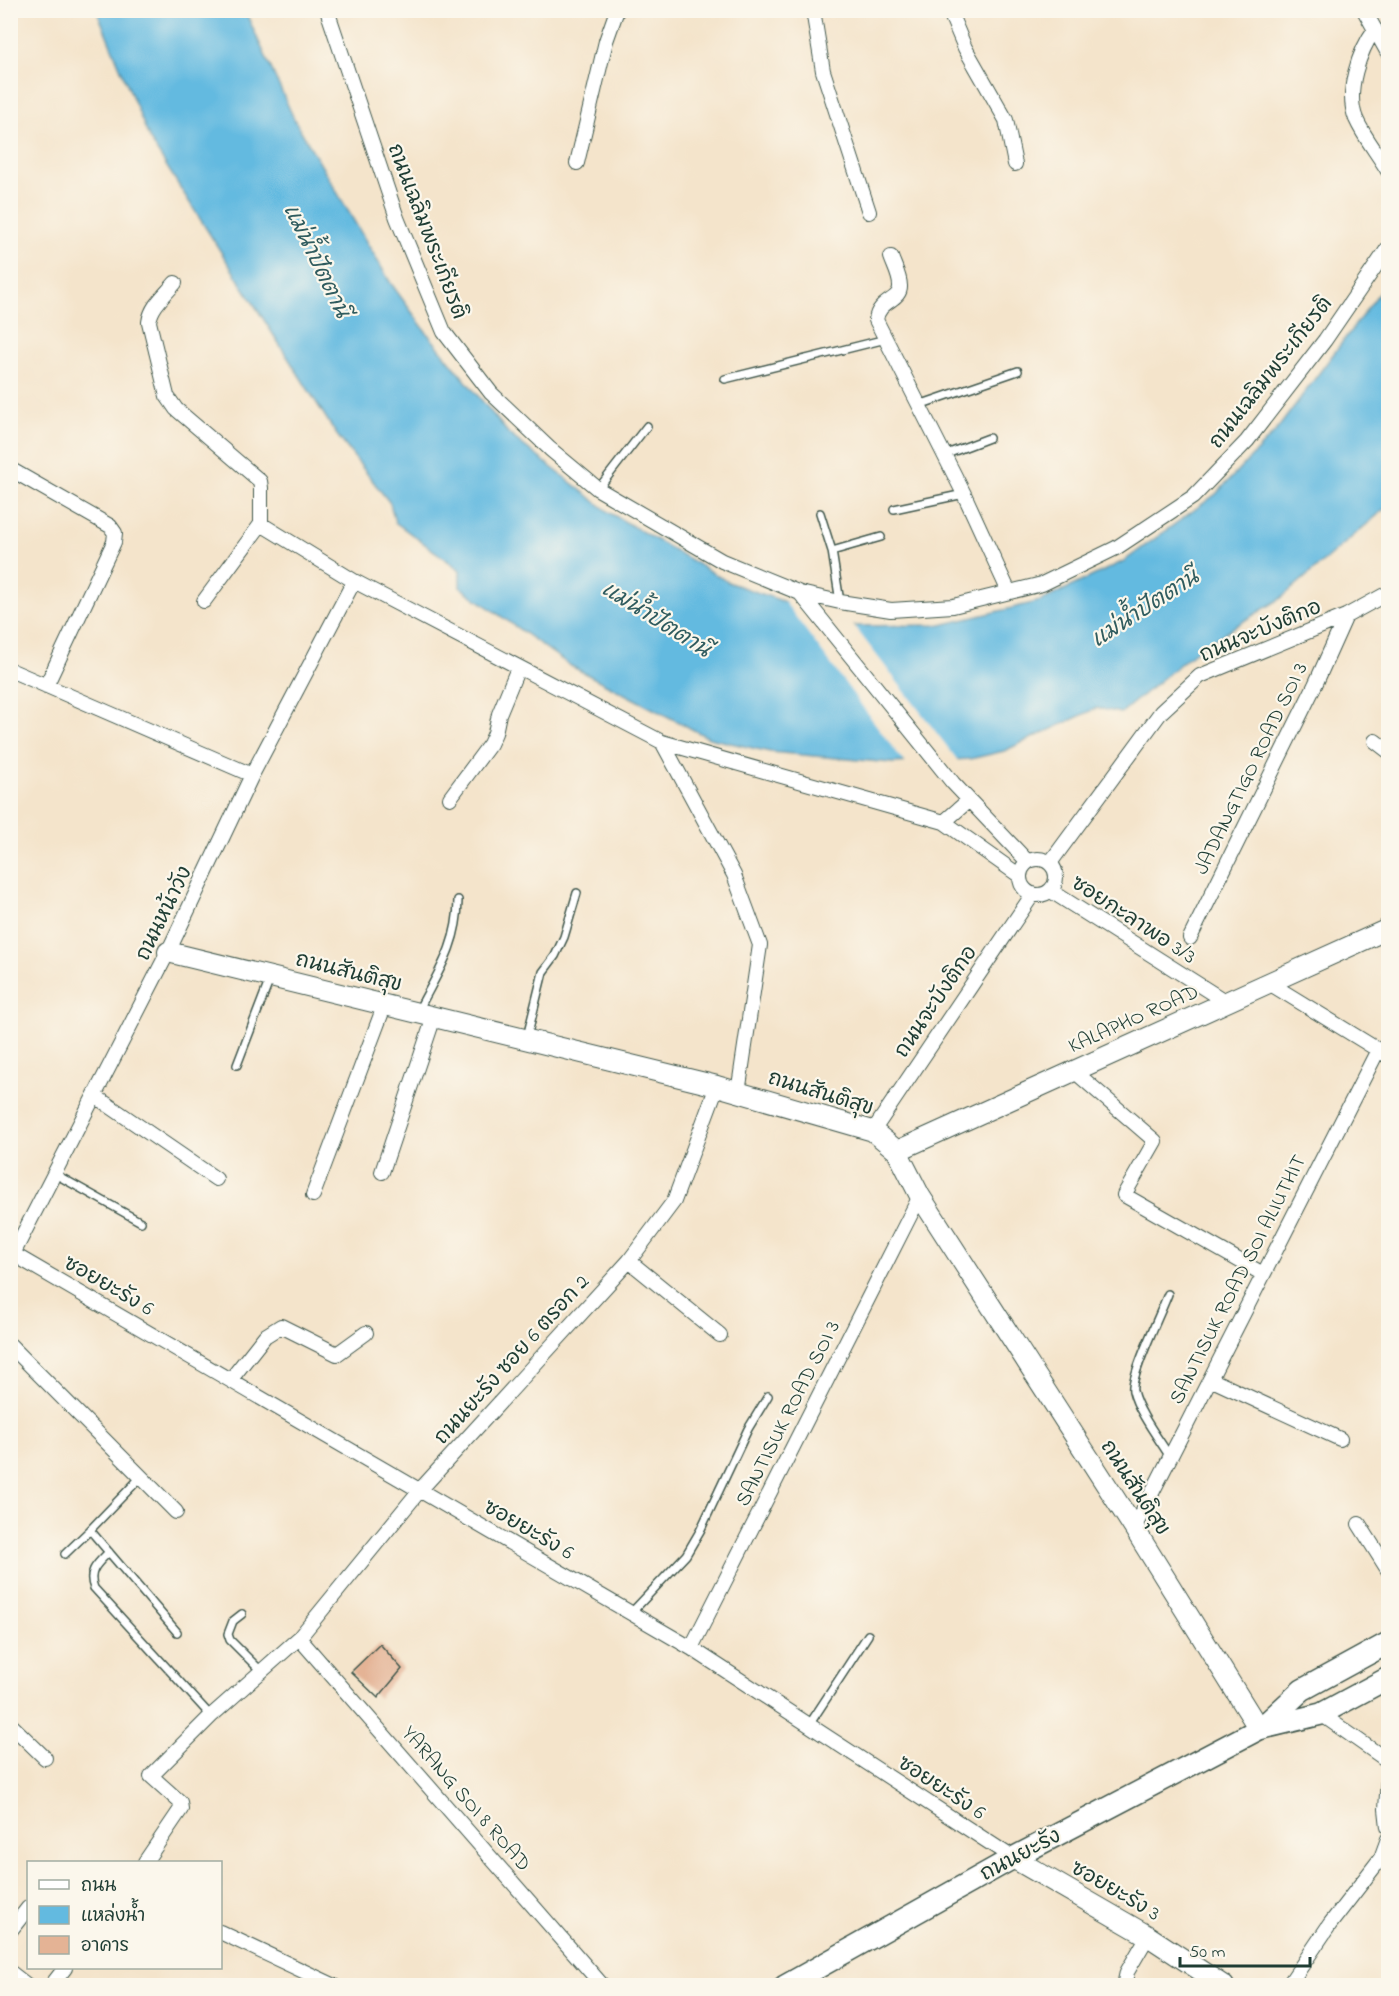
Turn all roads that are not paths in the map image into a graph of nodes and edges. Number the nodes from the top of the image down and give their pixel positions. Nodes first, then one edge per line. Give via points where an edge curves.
1 (327, 10) edge
2 (617, 10) edge
3 (813, 10) edge
4 (949, 10) edge
5 (1364, 10) edge
6 (1375, 29) junction
7 (1389, 53) edge
8 (577, 163) dead end
9 (1015, 164) dead end
10 (1389, 171) edge
11 (870, 212) dead end
12 (1389, 248) edge
13 (891, 257) dead end
14 (175, 283) dead end
15 (886, 339) junction
16 (1018, 371) dead end
17 (724, 379) dead end
18 (919, 405) junction
19 (647, 426) dead end
20 (989, 438) dead end
21 (945, 455) junction
22 (10, 469) edge
23 (598, 489) junction
24 (964, 494) junction
25 (894, 509) dead end
26 (820, 513) dead end
27 (261, 524) junction
28 (881, 537) dead end
29 (832, 551) junction
30 (354, 581) junction
31 (800, 592) junction
32 (1009, 592) junction
33 (1389, 593) edge
34 (204, 601) dead end
35 (840, 602) junction
36 (1346, 616) junction
37 (518, 668) junction
38 (10, 670) edge
39 (46, 686) junction
40 (1375, 741) dead end
41 (662, 742) junction
42 (1389, 751) edge
43 (252, 776) junction
44 (450, 798) dead end
45 (969, 800) junction
46 (944, 822) junction
47 (1028, 862) junction
48 (1050, 863) junction
49 (1020, 876) junction
50 (1051, 891) junction
51 (577, 893) dead end
52 (1033, 894) junction
53 (458, 900) dead end
54 (1389, 929) edge
55 (1190, 938) dead end
56 (168, 952) junction
57 (271, 977) junction
58 (1269, 983) junction
59 (1226, 1002) junction
60 (385, 1004) junction
61 (425, 1015) junction
62 (527, 1039) junction
63 (1383, 1053) edge
64 (237, 1065) dead end
65 (1074, 1071) junction
66 (717, 1086) junction
67 (738, 1093) junction
68 (95, 1096) junction
69 (873, 1131) junction
70 (897, 1151) junction
71 (382, 1172) dead end
72 (55, 1174) junction
73 (216, 1179) dead end
74 (313, 1196) dead end
75 (920, 1196) junction
76 (141, 1222) dead end
77 (12, 1259) edge
78 (629, 1261) junction
79 (1263, 1274) junction
80 (1168, 1294) dead end
81 (366, 1333) dead end
82 (720, 1335) dead end
83 (10, 1345) edge
84 (1210, 1379) junction
85 (231, 1380) junction
86 (768, 1396) dead end
87 (1340, 1439) dead end
88 (1170, 1457) junction
89 (140, 1478) junction
90 (420, 1490) junction
91 (176, 1512) dead end
92 (1359, 1524) dead end
93 (1134, 1528) junction
94 (90, 1530) junction
95 (109, 1552) junction
96 (65, 1554) dead end
97 (1389, 1570) edge
98 (631, 1613) junction
99 (242, 1614) dead end
100 (177, 1632) dead end
101 (868, 1635) dead end
102 (299, 1638) junction
103 (1389, 1643) edge
104 (691, 1648) junction
105 (261, 1671) junction
106 (1389, 1678) edge
107 (1321, 1714) junction
108 (211, 1716) junction
109 (10, 1724) edge
110 (809, 1725) junction
111 (1259, 1729) junction
112 (45, 1758) dead end
113 (1389, 1761) edge
114 (1389, 1779) edge
115 (1389, 1827) edge
116 (1389, 1839) edge
117 (1013, 1858) junction
118 (146, 1861) edge
119 (27, 1909) edge
120 (10, 1931) edge
121 (222, 1933) edge
122 (1148, 1936) junction
123 (64, 1969) edge
124 (10, 1972) edge
125 (54, 1985) edge
126 (28, 1986) edge
127 (335, 1986) edge
128 (603, 1986) edge
129 (785, 1986) edge
130 (1124, 1986) edge
131 (1224, 1986) edge
132 (1288, 1986) edge

1 - 23 street, ถนนเฉลิมพระเกียรติ via 397,218 444,332 491,393
2 - 8 street
3 - 11 street via 823,71
4 - 9 street via 965,48 1006,120
5 - 6 street
6 - 7 street
6 - 10 street via 1360,54 1353,97 1355,117
12 - 32 street, ถนนเฉลิมพระเกียรติ via 1247,441 1194,497 1116,548 1042,584
13 - 15 street via 901,288 877,314
14 - 27 street via 156,304 149,322 167,396 176,410 260,481
15 - 17 lane
15 - 18 street
16 - 18 lane
18 - 21 street
19 - 23 lane
20 - 21 lane
21 - 24 street
22 - 39 street via 110,526 115,533
23 - 31 street, ถนนเฉลิมพระเกียรติ via 722,561
24 - 25 lane
24 - 32 street
26 - 29 lane
27 - 30 street
27 - 34 street
28 - 29 lane
29 - 35 lane
30 - 37 street
30 - 43 street, ถนนหน้าวัง
31 - 35 street, ถนนเฉลิมพระเกียรติ
31 - 45 street
32 - 35 street, ถนนเฉลิมพระเกียรติ via 953,606 891,610
33 - 36 street, ถนนจะบังติกอ
36 - 48 street, ถนนจะบังติกอ via 1200,676 1161,712
36 - 55 street, JADANGTIGO ROAD SOI 3
37 - 41 street
37 - 44 street via 490,744
38 - 39 street
39 - 43 street
40 - 42 street
41 - 46 street
41 - 67 street via 734,875 760,945
43 - 56 street, ถนนหน้าวัง
45 - 46 street
45 - 47 street
46 - 49 street
47 - 48 street via 1039,859
47 - 49 street
48 - 50 street via 1056,873
49 - 52 street via 1023,887
50 - 52 street
50 - 59 street, ซอยกะลาพอ 3/3
51 - 62 lane via 564,937 543,972
52 - 69 street, ถนนจะบังติกอ
53 - 61 lane via 453,941
54 - 58 street, KALAPHO ROAD
56 - 57 street, ถนนสันติสุข
56 - 68 street, ถนนหน้าวัง
57 - 60 street, ถนนสันติสุข
57 - 64 lane
58 - 59 street, KALAPHO ROAD
58 - 63 street
59 - 65 street, KALAPHO ROAD
60 - 61 street, ถนนสันติสุข
60 - 74 street
61 - 62 street, ถนนสันติสุข
61 - 71 street
62 - 66 street, ถนนสันติสุข
63 - 79 street, SANTISUK ROAD SOI ALIUTHIT
65 - 70 street, KALAPHO ROAD
65 - 79 street via 1155,1141 1124,1195
66 - 67 street, ถนนสันติสุข
66 - 78 street, ถนนยะรัง ซอย 6 ตรอก 2 via 674,1201
67 - 69 street, ถนนสันติสุข
68 - 72 street, ถนนหน้าวัง
68 - 73 street
69 - 70 street, ถนนสันติสุข
70 - 75 street, ถนนสันติสุข
72 - 76 lane
72 - 77 street, ถนนหน้าวัง
75 - 93 street, ถนนสันติสุข
75 - 104 street, SANTISUK ROAD SOI 3
77 - 85 street, ซอยยะรัง 6
78 - 82 street
78 - 90 street, ถนนยะรัง ซอย 6 ตรอก 2
79 - 84 street, SANTISUK ROAD SOI ALIUTHIT
80 - 88 lane via 1132,1389
81 - 85 street via 337,1354 282,1326 265,1336
83 - 89 street
84 - 87 street
84 - 88 street, SANTISUK ROAD SOI ALIUTHIT
85 - 90 street, ซอยยะรัง 6
86 - 98 lane via 686,1555
88 - 93 street, SANTISUK ROAD SOI ALIUTHIT
89 - 91 street
89 - 94 lane
90 - 98 street, ซอยยะรัง 6
90 - 102 street, ถนนยะรัง ซอย 6 ตรอก 2
92 - 97 street
93 - 111 street, ถนนสันติสุข
94 - 95 lane
94 - 96 lane
95 - 100 lane
95 - 108 lane via 94,1566 94,1588
98 - 104 street, ซอยยะรัง 6
99 - 105 lane via 233,1621 230,1640
101 - 110 lane
102 - 105 street, ถนนยะรัง ซอย 6 ตรอก 2
102 - 128 street, YARANG SOI 8 ROAD
103 - 111 main road, ถนนยะรัง via 1302,1690
104 - 110 street, ซอยยะรัง 6
105 - 108 street, ถนนยะรัง ซอย 6 ตรอก 2
106 - 107 main road, ถนนยะรัง
107 - 111 main road, ถนนยะรัง
107 - 113 street
108 - 118 street, ถนนยะรัง ซอย 6 ตรอก 2 via 151,1776 180,1802 181,1809
109 - 112 street
110 - 117 street, ซอยยะรัง 6
111 - 117 main road, ถนนยะรัง
114 - 115 street
116 - 132 street via 1381,1858
117 - 122 street, ซอยยะรัง 3
117 - 129 main road, ถนนยะรัง
119 - 120 street
121 - 127 street
122 - 130 street via 1127,1972
122 - 131 street, ซอยยะรัง 3
123 - 125 street
124 - 126 street

